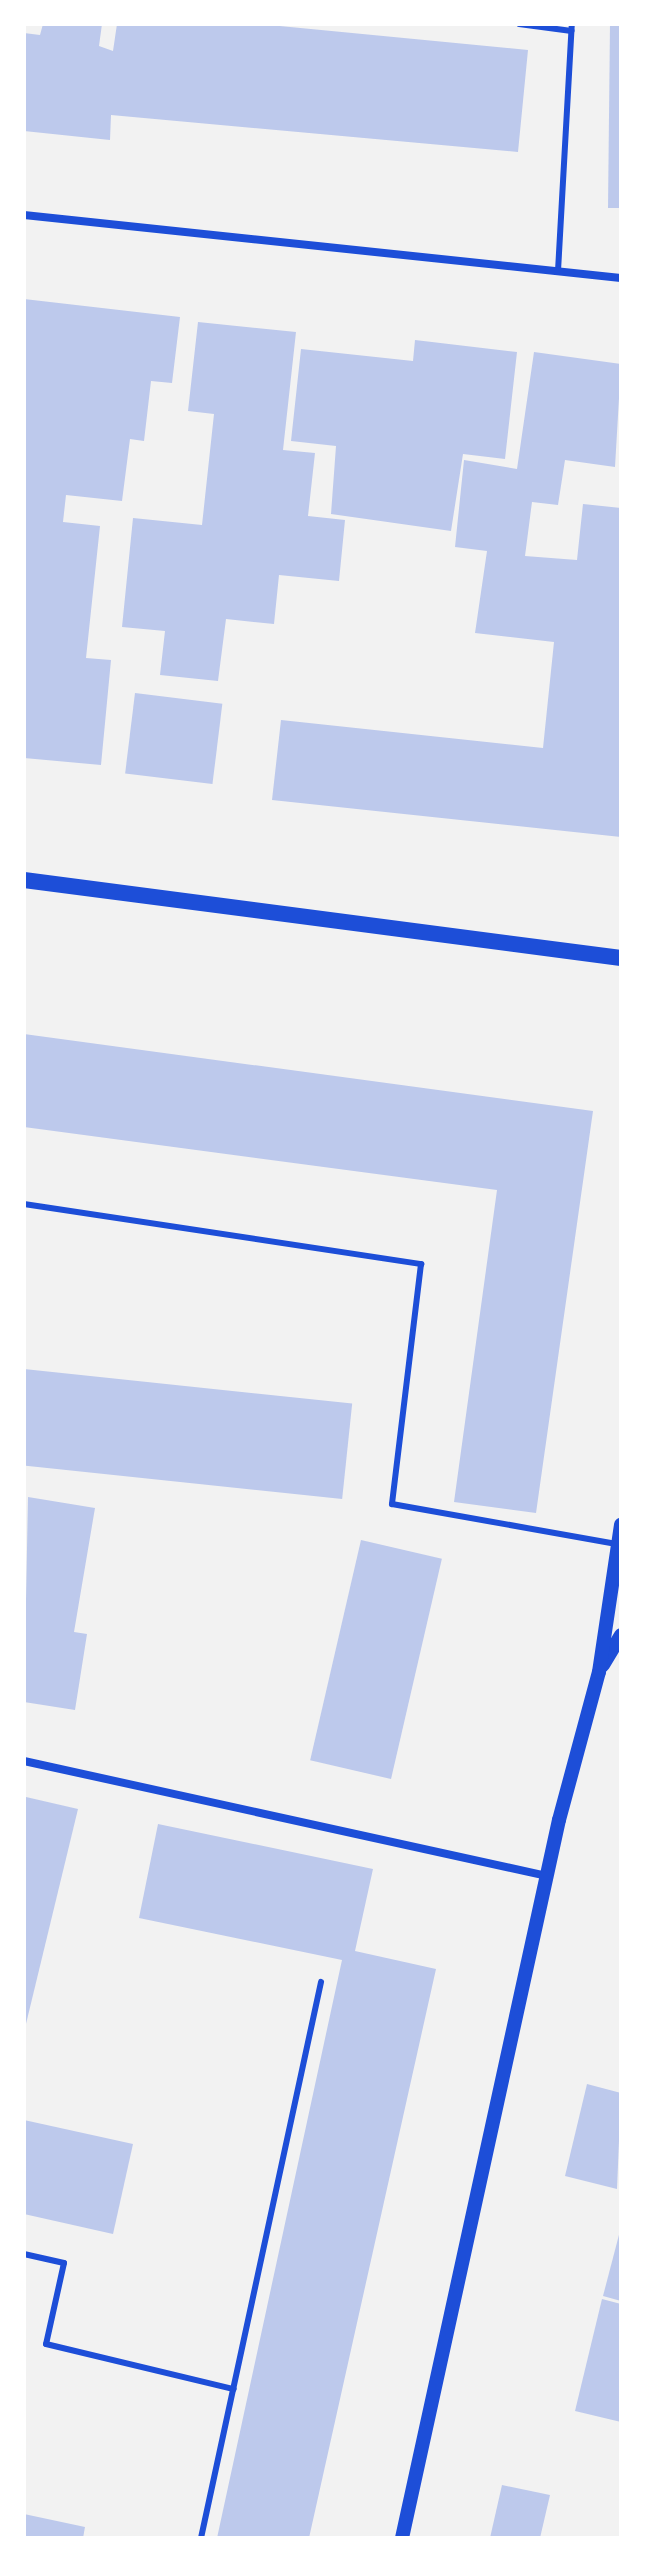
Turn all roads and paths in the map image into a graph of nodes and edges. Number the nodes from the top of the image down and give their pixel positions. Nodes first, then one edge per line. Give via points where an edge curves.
1 (519, 24) edge
2 (572, 27) edge
3 (24, 215) edge
4 (558, 271) junction
5 (621, 278) edge
6 (24, 880) edge
7 (621, 958) edge
8 (24, 1204) edge
9 (621, 1525) edge
10 (616, 1544) junction
11 (621, 1635) edge
12 (599, 1672) junction
13 (24, 1761) edge
14 (547, 1876) junction
15 (321, 1982) dead end
16 (24, 2254) edge
17 (234, 2389) junction
18 (201, 2538) edge
19 (402, 2538) edge

1 - 2 lane
2 - 4 lane
3 - 4 street
4 - 5 street
6 - 7 main road
8 - 10 lane via 421,1264 392,1504
9 - 10 street
10 - 12 street
11 - 12 street
12 - 14 street
13 - 14 street
14 - 19 street
15 - 17 lane
16 - 17 lane via 64,2263 46,2344
17 - 18 lane

